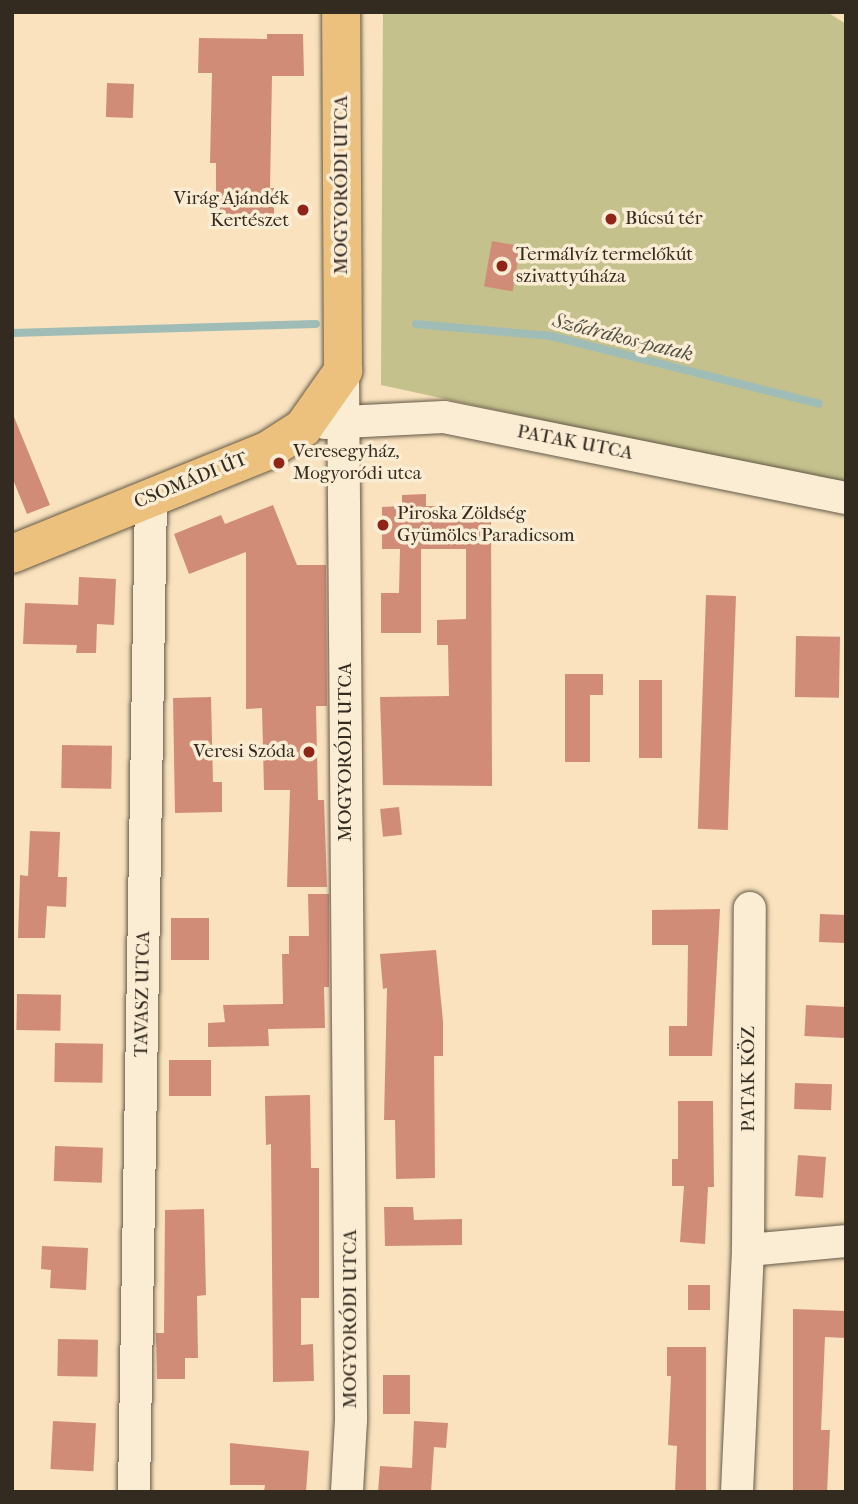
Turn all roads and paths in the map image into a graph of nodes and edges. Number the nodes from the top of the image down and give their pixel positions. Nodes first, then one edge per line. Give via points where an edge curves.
1 (341, 12) edge
2 (343, 371) junction
3 (344, 419) junction
4 (303, 428) junction
5 (151, 496) junction
6 (846, 498) edge
7 (12, 554) edge
8 (750, 908) dead end
9 (846, 1241) edge
10 (748, 1250) junction
11 (134, 1492) edge
12 (347, 1492) edge
13 (737, 1492) edge

1 - 2 main road, MOGYORÓDI UTCA
2 - 3 street, MOGYORÓDI UTCA
2 - 4 main road, CSOMÁDI ÚT
3 - 4 street, PATAK UTCA
3 - 6 street, PATAK UTCA via 444,417
3 - 12 street, MOGYORÓDI UTCA via 351,1406
4 - 5 main road, CSOMÁDI ÚT via 267,451
5 - 7 main road, CSOMÁDI ÚT
5 - 11 street, TAVASZ UTCA
8 - 10 street, PATAK KÖZ
9 - 10 street
10 - 13 street, PATAK KÖZ

